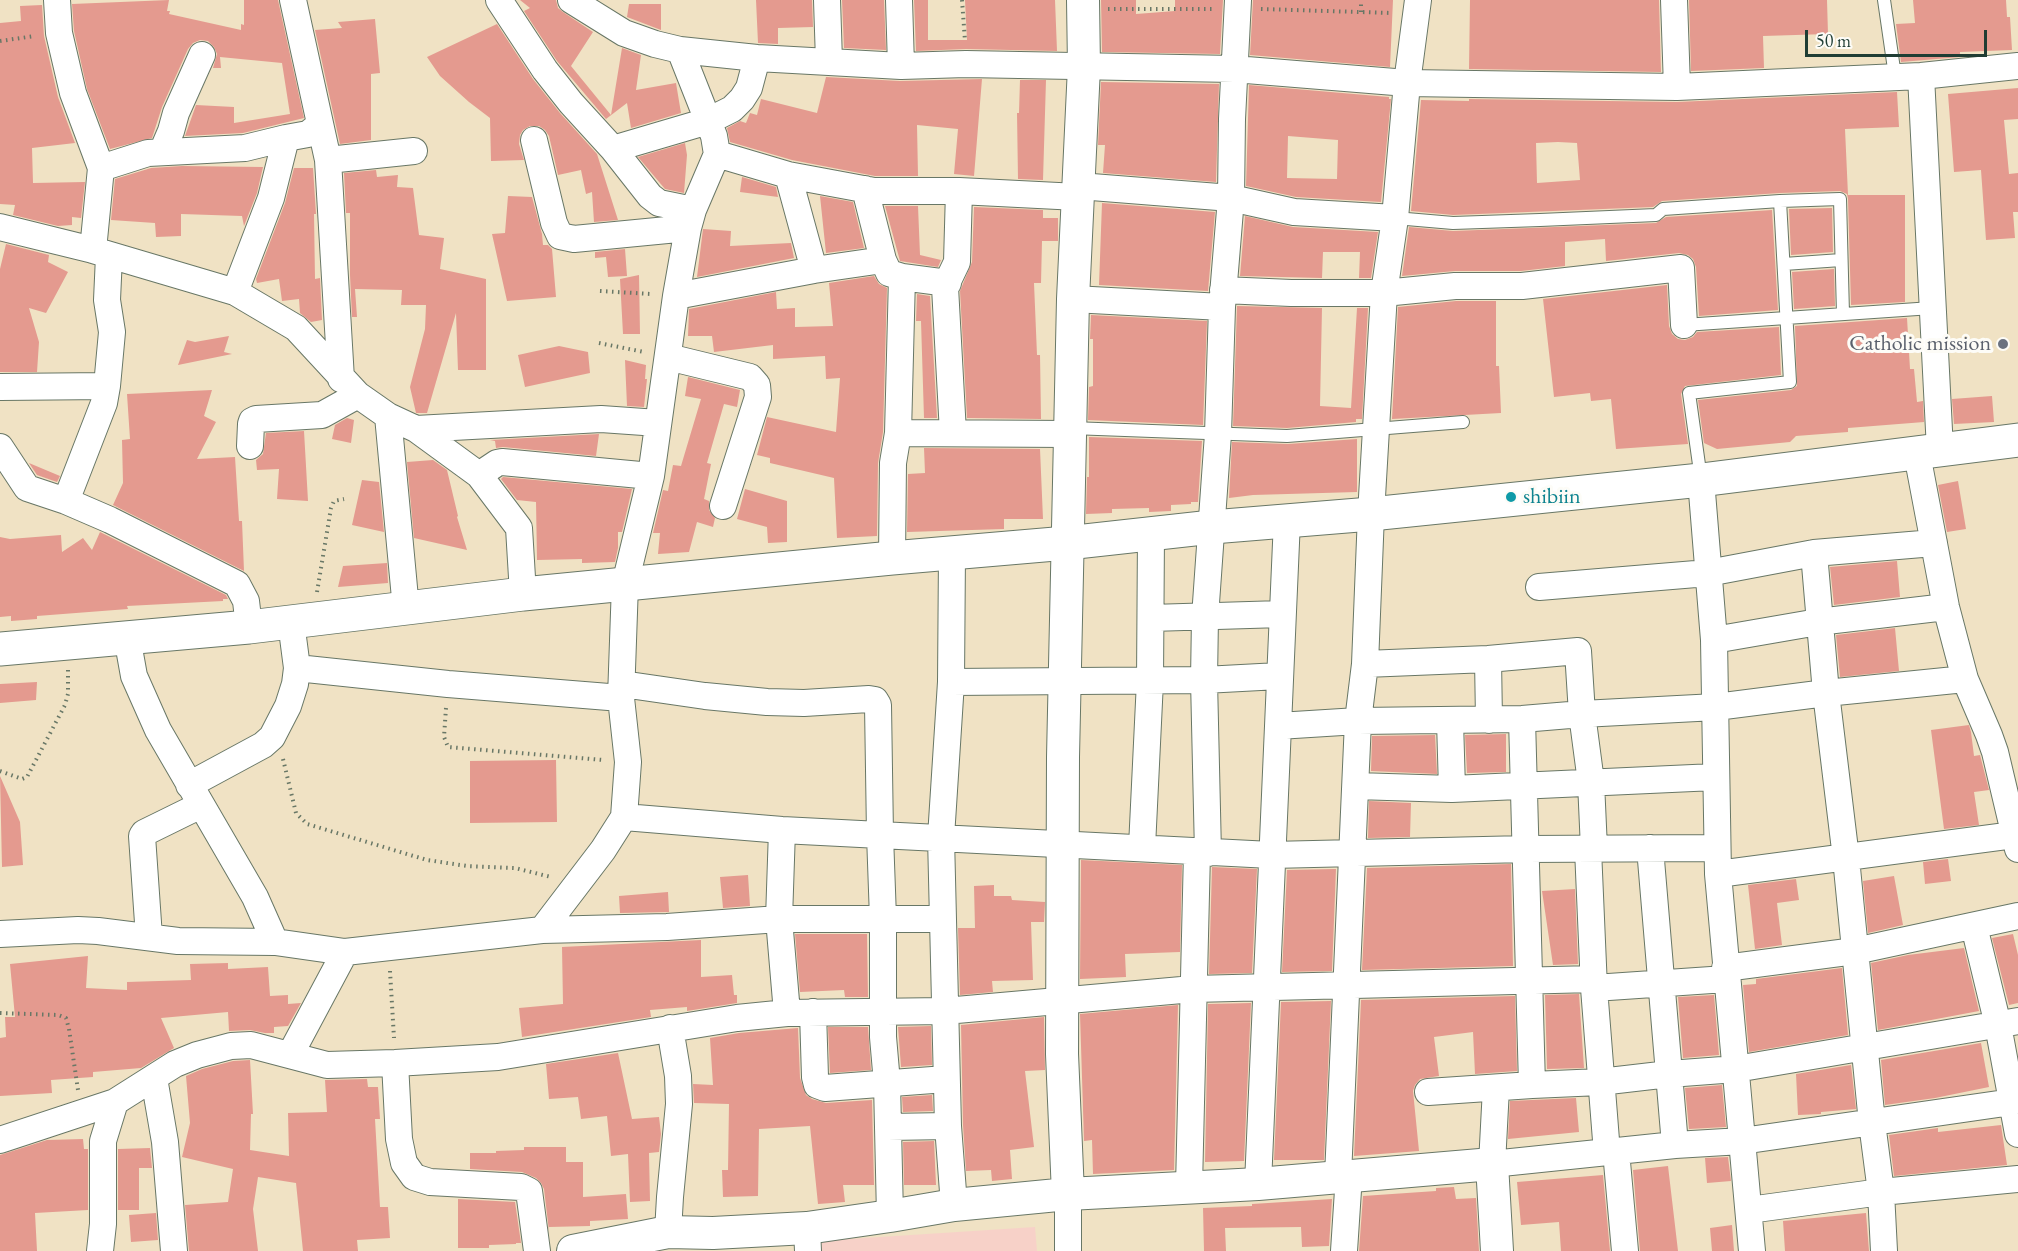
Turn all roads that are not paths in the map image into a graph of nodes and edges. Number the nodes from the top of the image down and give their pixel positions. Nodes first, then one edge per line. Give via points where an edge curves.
1 (57, 0) edge
2 (293, 0) edge
3 (499, 0) edge
4 (571, 0) edge
5 (827, 0) edge
6 (899, 0) edge
7 (1083, 0) edge
8 (1238, 0) edge
9 (1418, 0) edge
10 (1674, 0) edge
11 (1884, 0) edge
12 (680, 50) junction
13 (202, 56) dead end
14 (757, 58) junction
15 (829, 61) junction
16 (901, 66) junction
17 (2018, 66) edge
18 (1084, 67) junction
19 (1234, 69) junction
20 (1895, 76) junction
21 (1922, 76) junction
22 (1407, 83) junction
23 (1677, 87) junction
24 (708, 121) junction
25 (320, 125) junction
26 (286, 138) junction
27 (534, 140) dead end
28 (613, 149) junction
29 (414, 151) dead end
30 (162, 152) junction
31 (717, 154) junction
32 (328, 160) junction
33 (101, 168) junction
34 (788, 175) junction
35 (865, 189) junction
36 (959, 191) junction
37 (1079, 191) junction
38 (1231, 198) junction
39 (1780, 201) junction
40 (1395, 218) junction
41 (690, 219) junction
42 (0, 227) edge
43 (101, 253) junction
44 (883, 260) junction
45 (1841, 260) junction
46 (1784, 264) junction
47 (814, 270) junction
48 (902, 277) junction
49 (948, 283) junction
50 (235, 292) junction
51 (1384, 293) junction
52 (676, 296) junction
53 (1222, 298) junction
54 (1073, 299) junction
55 (1932, 308) junction
56 (1843, 314) junction
57 (1787, 317) junction
58 (1684, 325) joint
59 (668, 357) junction
60 (0, 387) edge
61 (107, 387) junction
62 (349, 387) junction
63 (388, 416) junction
64 (1463, 422) dead end
65 (658, 423) junction
66 (416, 429) junction
67 (1376, 429) junction
68 (1070, 431) junction
69 (898, 433) junction
70 (953, 433) junction
71 (1218, 434) junction
72 (2018, 440) edge
73 (250, 446) dead end
74 (1928, 452) junction
75 (2, 455) edge
76 (479, 475) junction
77 (651, 476) junction
78 (1701, 480) junction
79 (66, 501) junction
80 (723, 506) dead end
81 (1371, 514) junction
82 (1287, 520) junction
83 (1212, 527) junction
84 (1151, 533) junction
85 (1067, 543) junction
86 (1934, 543) junction
87 (952, 553) junction
88 (1814, 553) junction
89 (892, 558) junction
90 (1708, 573) junction
91 (625, 584) junction
92 (1539, 587) dead end
93 (523, 594) junction
94 (1946, 607) junction
95 (406, 609) junction
96 (1282, 614) junction
97 (1205, 617) junction
98 (1151, 618) junction
99 (302, 621) junction
100 (1818, 622) junction
101 (249, 627) junction
102 (127, 637) junction
103 (1714, 640) junction
104 (0, 649) edge
105 (1488, 659) junction
106 (1365, 664) junction
107 (297, 668) junction
108 (1280, 676) junction
109 (1965, 679) junction
110 (1204, 680) junction
111 (1150, 681) junction
112 (951, 682) junction
113 (1064, 682) junction
114 (621, 691) junction
115 (1826, 693) junction
116 (1716, 707) junction
117 (1582, 714) junction
118 (1522, 719) junction
119 (1489, 720) junction
120 (1358, 721) junction
121 (1450, 721) junction
122 (1278, 726) junction
123 (1715, 777) junction
124 (1590, 782) junction
125 (1356, 786) junction
126 (1523, 786) junction
127 (1452, 789) junction
128 (195, 795) junction
129 (624, 817) junction
130 (782, 830) junction
131 (880, 835) junction
132 (941, 837) junction
133 (2016, 842) edge
134 (1062, 843) junction
135 (1142, 847) junction
136 (1650, 848) junction
137 (1717, 848) junction
138 (1526, 849) junction
139 (1591, 849) junction
140 (1202, 852) junction
141 (1352, 853) junction
142 (1271, 855) junction
143 (1846, 858) junction
144 (1718, 874) junction
145 (2018, 916) edge
146 (883, 918) junction
147 (779, 919) junction
148 (942, 919) junction
149 (1974, 926) junction
150 (542, 930) junction
151 (0, 934) edge
152 (149, 937) junction
153 (275, 942) junction
154 (1855, 951) junction
155 (345, 952) junction
156 (1726, 973) junction
157 (1529, 980) junction
158 (1594, 983) junction
159 (1347, 984) junction
160 (1660, 985) junction
161 (1267, 987) junction
162 (1193, 989) junction
163 (1063, 1001) junction
164 (883, 1011) junction
165 (945, 1011) junction
166 (813, 1012) junction
167 (787, 1013) junction
168 (2008, 1023) edge
169 (670, 1028) junction
170 (1866, 1047) junction
171 (290, 1055) junction
172 (395, 1063) junction
173 (1736, 1069) junction
174 (1670, 1074) junction
175 (154, 1078) junction
176 (946, 1079) junction
177 (1600, 1082) junction
178 (887, 1083) junction
179 (1532, 1084) junction
180 (1496, 1088) junction
181 (1428, 1092) dead end
182 (115, 1102) junction
183 (2012, 1102) junction
184 (1872, 1123) junction
185 (948, 1126) junction
186 (888, 1127) junction
187 (2, 1132) edge
188 (2018, 1134) edge
189 (1742, 1141) junction
190 (1675, 1145) junction
191 (1611, 1152) junction
192 (1492, 1164) junction
193 (1343, 1176) junction
194 (2018, 1179) edge
195 (1258, 1184) junction
196 (1189, 1187) junction
197 (1881, 1192) junction
198 (1068, 1194) junction
199 (954, 1205) junction
200 (1749, 1210) junction
201 (890, 1216) junction
202 (668, 1232) junction
203 (808, 1239) edge
204 (714, 1242) edge
205 (100, 1251) edge
206 (174, 1251) edge
207 (537, 1251) edge
208 (573, 1251) edge
209 (1068, 1251) edge
210 (1344, 1251) edge
211 (1497, 1251) edge
212 (1625, 1251) edge
213 (1752, 1251) edge
214 (1884, 1251) edge

1 - 33 street via 58,33
2 - 25 street
3 - 28 street via 545,70
4 - 12 street via 624,33
5 - 15 street
6 - 16 street
7 - 18 street
8 - 19 street
9 - 22 street
10 - 23 street
11 - 20 lane
12 - 14 street
12 - 24 street
13 - 30 street
14 - 15 street
14 - 24 street via 742,99
15 - 16 street
16 - 18 street
17 - 21 street
18 - 19 street
18 - 37 street
19 - 22 street
19 - 38 street
20 - 21 street
20 - 23 street
21 - 55 street
22 - 23 street
22 - 40 street
24 - 28 street
24 - 31 street
25 - 26 street via 308,134
25 - 32 street
26 - 30 street via 245,148
26 - 50 street via 271,198
27 - 41 street via 560,236 574,239
28 - 41 street via 650,196
29 - 32 street
30 - 33 street
31 - 34 street
31 - 41 street
32 - 62 street
33 - 43 street
34 - 35 street
34 - 47 street
35 - 36 street
35 - 44 street
36 - 37 street
36 - 49 street via 957,262
37 - 38 street
37 - 54 street
38 - 40 street via 1294,212
38 - 53 street
39 - 40 lane via 1663,209 1656,215 1552,220 1453,223
39 - 45 lane via 1840,199
39 - 46 lane
40 - 51 street
41 - 52 street
42 - 43 street
43 - 50 street
43 - 61 street via 112,332
44 - 47 street
44 - 48 street via 889,273
45 - 46 lane
45 - 56 lane
46 - 57 lane
47 - 52 street
48 - 49 street
48 - 69 street
49 - 70 street via 945,287
50 - 62 street via 296,328
51 - 53 street
51 - 58 street via 1455,286 1522,286 1681,268
51 - 67 street
52 - 59 street
53 - 54 street
53 - 71 street
54 - 68 street
55 - 56 lane
55 - 74 street
56 - 57 lane
57 - 58 lane
57 - 78 lane via 1790,382 1689,393
59 - 65 street
59 - 80 street via 750,377 757,385 758,398
60 - 61 street
61 - 79 street
62 - 63 street
62 - 73 street via 322,415 256,418 251,424
63 - 66 street
63 - 95 street
64 - 67 lane
65 - 66 street via 602,419
65 - 77 street
66 - 76 street
67 - 71 lane via 1287,436
67 - 81 street
68 - 70 street
68 - 71 lane
68 - 85 street
69 - 70 street
69 - 89 street via 893,463
71 - 83 street
72 - 74 main road
74 - 78 main road
74 - 86 street
75 - 79 street via 27,489
76 - 77 street via 502,462
76 - 93 street via 519,528
77 - 91 street
78 - 81 main road
78 - 90 street
79 - 101 street via 237,584 246,601
81 - 82 main road
81 - 106 street
82 - 83 main road
82 - 96 street
83 - 84 main road
83 - 97 street
84 - 85 main road
84 - 98 street
85 - 87 main road
85 - 113 street
86 - 88 street
86 - 94 street
87 - 89 main road
87 - 112 street
88 - 90 street
88 - 100 street
89 - 91 main road
90 - 92 street
90 - 103 street
91 - 93 main road
91 - 114 street
93 - 95 main road
94 - 100 street
94 - 109 street
95 - 99 main road
96 - 97 street
96 - 108 street
97 - 98 street
97 - 110 street
98 - 111 street
99 - 101 main road
99 - 107 street
100 - 103 street
100 - 115 street
101 - 102 main road
102 - 104 main road
102 - 128 street via 142,697
103 - 116 street
105 - 106 street
105 - 117 street via 1578,651
105 - 119 street
106 - 120 street
107 - 114 street via 448,684
107 - 128 street via 288,706 272,737
108 - 110 street
108 - 122 street
109 - 115 street
109 - 133 street via 1989,735
110 - 111 street
110 - 140 street
111 - 113 street
111 - 135 street
112 - 113 street
112 - 132 street
113 - 134 street
114 - 129 street via 628,762
114 - 131 street via 767,702 875,700
115 - 116 street
115 - 143 street
116 - 117 street
116 - 123 street
117 - 118 street
117 - 124 street
118 - 119 street
118 - 126 street
119 - 121 street
120 - 121 street
120 - 122 street
120 - 125 street
121 - 127 street
122 - 142 street
123 - 124 street
123 - 137 street
124 - 126 street
124 - 139 street
125 - 127 street
125 - 141 street
126 - 127 street
126 - 138 street
128 - 152 street via 142,836
128 - 153 street via 255,897
129 - 130 street
129 - 150 street
130 - 131 street
130 - 147 street
131 - 132 street
131 - 146 street
132 - 134 street
132 - 148 street
133 - 143 street
134 - 135 street
134 - 163 street
135 - 140 street
136 - 137 street
136 - 139 street
136 - 160 street
137 - 144 street
138 - 139 street
138 - 141 street
138 - 157 street
139 - 158 street
140 - 142 street
140 - 162 street
141 - 142 street
141 - 159 street
142 - 161 street
143 - 144 street
143 - 154 street
144 - 156 street
145 - 149 street
146 - 147 street
146 - 148 street
146 - 164 street
147 - 150 street
147 - 167 street
148 - 165 street
149 - 154 street
149 - 168 street
150 - 155 street
151 - 152 street via 78,930
152 - 153 street
153 - 155 street
154 - 156 street
154 - 170 street
155 - 171 street
156 - 160 street
156 - 173 street
157 - 158 street
157 - 159 street
157 - 179 street
158 - 160 street
158 - 177 street
159 - 161 street
159 - 193 street
160 - 174 street
161 - 162 street
161 - 195 street
162 - 163 street
162 - 196 street
163 - 165 street
163 - 198 street
164 - 165 street
164 - 166 street
164 - 178 street
165 - 176 street
166 - 167 street
166 - 178 street via 817,1085 825,1088
167 - 169 street
168 - 170 street
168 - 183 street
169 - 172 street via 498,1057
169 - 202 street via 679,1104
170 - 173 street
170 - 184 street
171 - 172 street via 327,1065
171 - 175 street via 251,1045 231,1046 175,1064
172 - 207 street via 399,1139 404,1163 414,1177 430,1182 521,1187 529,1191
173 - 174 street
173 - 189 street
174 - 177 street
174 - 190 street
175 - 182 street
175 - 206 street via 165,1142
176 - 178 street
176 - 185 street
177 - 179 street
177 - 191 street
178 - 186 street
179 - 180 street
180 - 181 street
180 - 192 street
182 - 187 street
182 - 205 street via 103,1141
183 - 184 street
183 - 188 street
184 - 189 street
184 - 197 street
185 - 186 street
185 - 199 street
186 - 201 street
189 - 190 street
189 - 200 street
190 - 191 street
191 - 192 street
191 - 212 street
192 - 193 street
192 - 211 street
193 - 195 street
193 - 210 street
194 - 197 street
195 - 196 street
196 - 198 street
197 - 200 street
197 - 214 street
198 - 199 street
198 - 209 street
199 - 201 street
200 - 213 street
201 - 203 street
202 - 204 street
202 - 208 street
203 - 204 street

